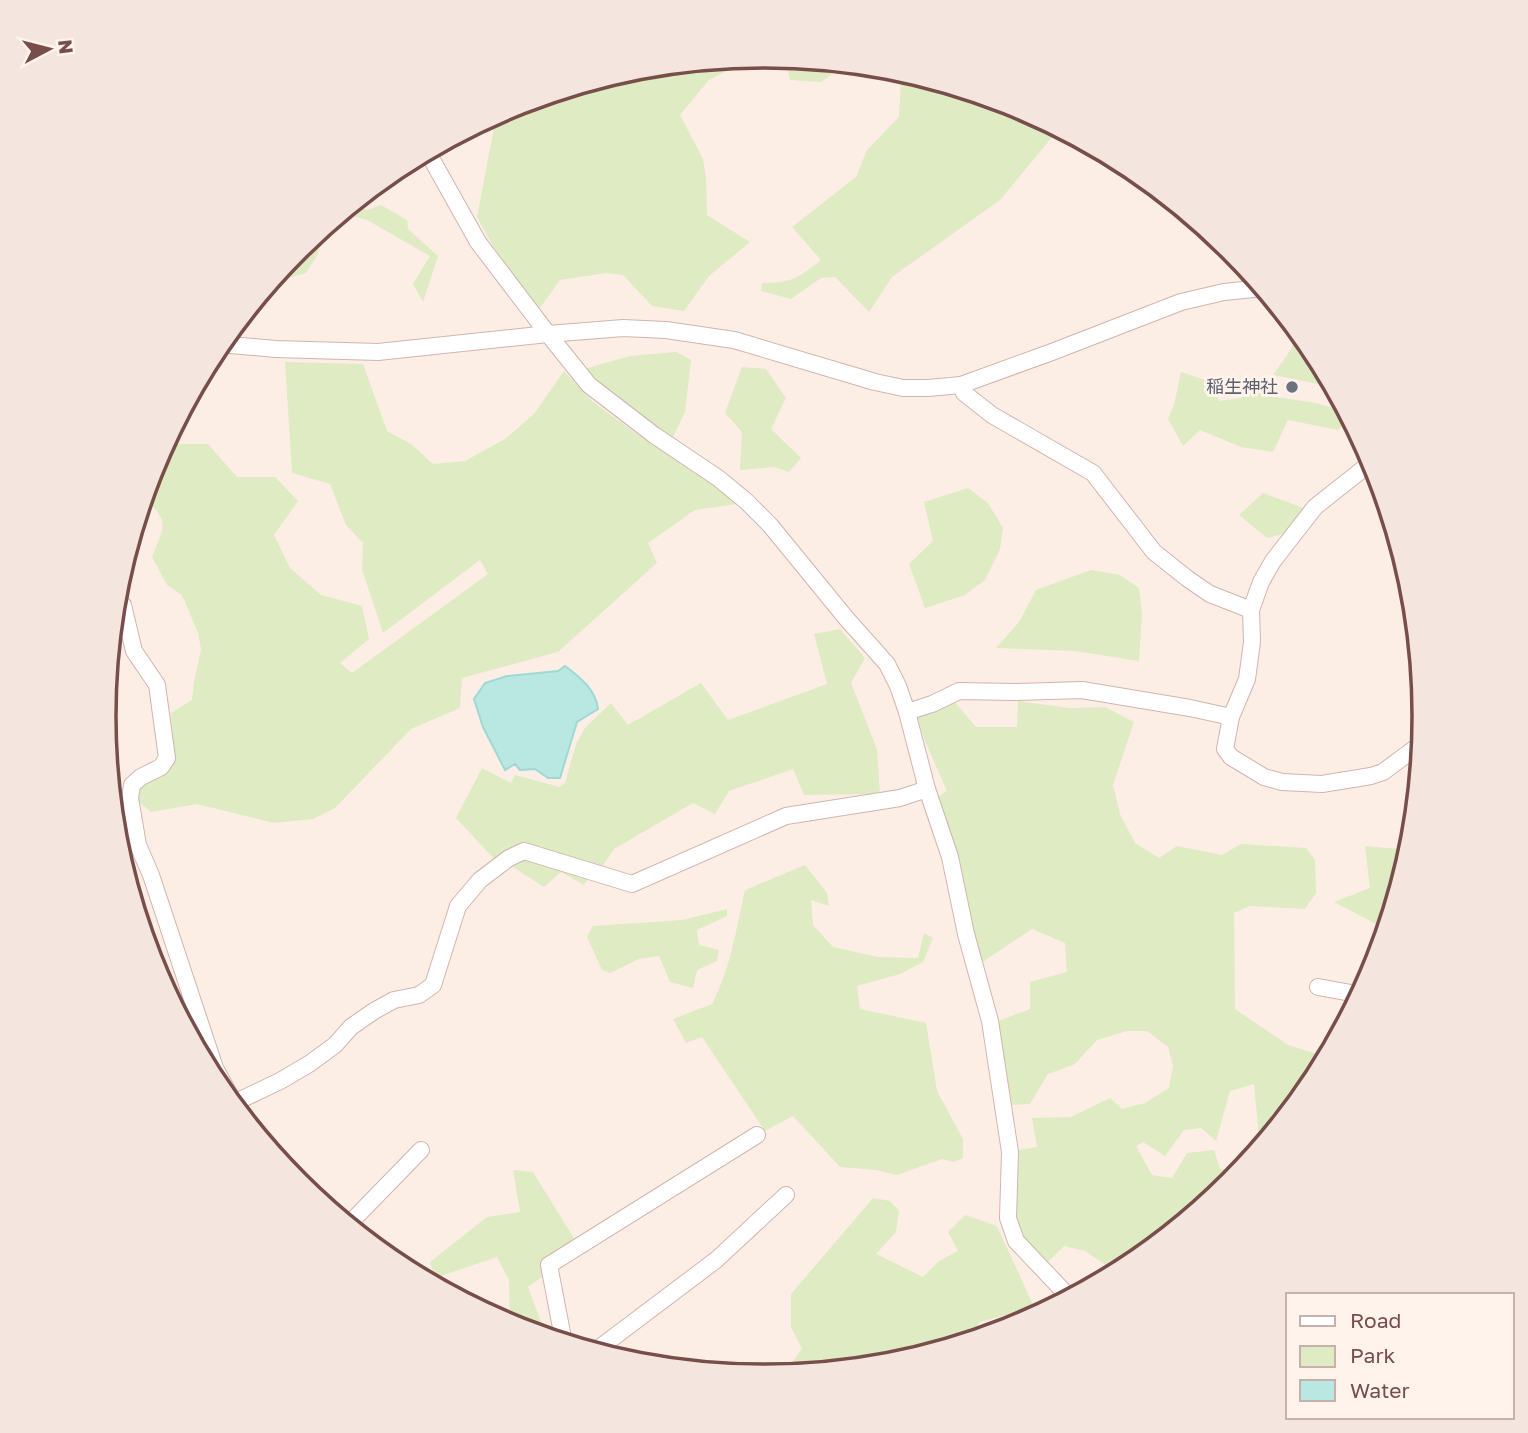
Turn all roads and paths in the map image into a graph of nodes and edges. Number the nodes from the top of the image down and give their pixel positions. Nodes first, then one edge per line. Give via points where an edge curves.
1 (432, 160) edge
2 (1251, 289) edge
3 (548, 334) junction
4 (233, 345) edge
5 (961, 385) junction
6 (1363, 469) edge
7 (1251, 610) junction
8 (124, 611) edge
9 (907, 712) junction
10 (1231, 717) junction
11 (1411, 751) edge
12 (927, 789) junction
13 (1318, 987) dead end
14 (1350, 993) edge
15 (202, 1040) edge
16 (245, 1105) edge
17 (757, 1135) dead end
18 (421, 1150) dead end
19 (786, 1195) dead end
20 (354, 1219) edge
21 (1064, 1291) edge
22 (562, 1332) edge
23 (604, 1345) edge

1 - 3 street via 478,242
2 - 5 street via 1181,302
3 - 4 street via 378,352
3 - 5 street via 666,330 734,340 875,383 903,388
3 - 9 street via 589,385 718,478 770,525 887,664
5 - 7 street via 964,393 992,415 1093,473 1154,552 1188,579 1210,594
6 - 7 street via 1315,507 1273,561
7 - 10 street via 1247,679
8 - 15 street via 134,650 156,685 167,758 132,785 138,845 152,875
9 - 10 street via 959,691 1083,690
9 - 12 street
10 - 11 street via 1225,749 1231,757 1282,782 1322,784 1371,776
12 - 16 street via 900,798 786,816 632,884 524,851 480,880 458,906 433,985 419,995 394,1000 374,1011 309,1064
12 - 21 street via 950,858 990,1021 1010,1152 1008,1218 1016,1241
13 - 14 street
17 - 22 street via 549,1265
18 - 20 street
19 - 23 street via 716,1260

